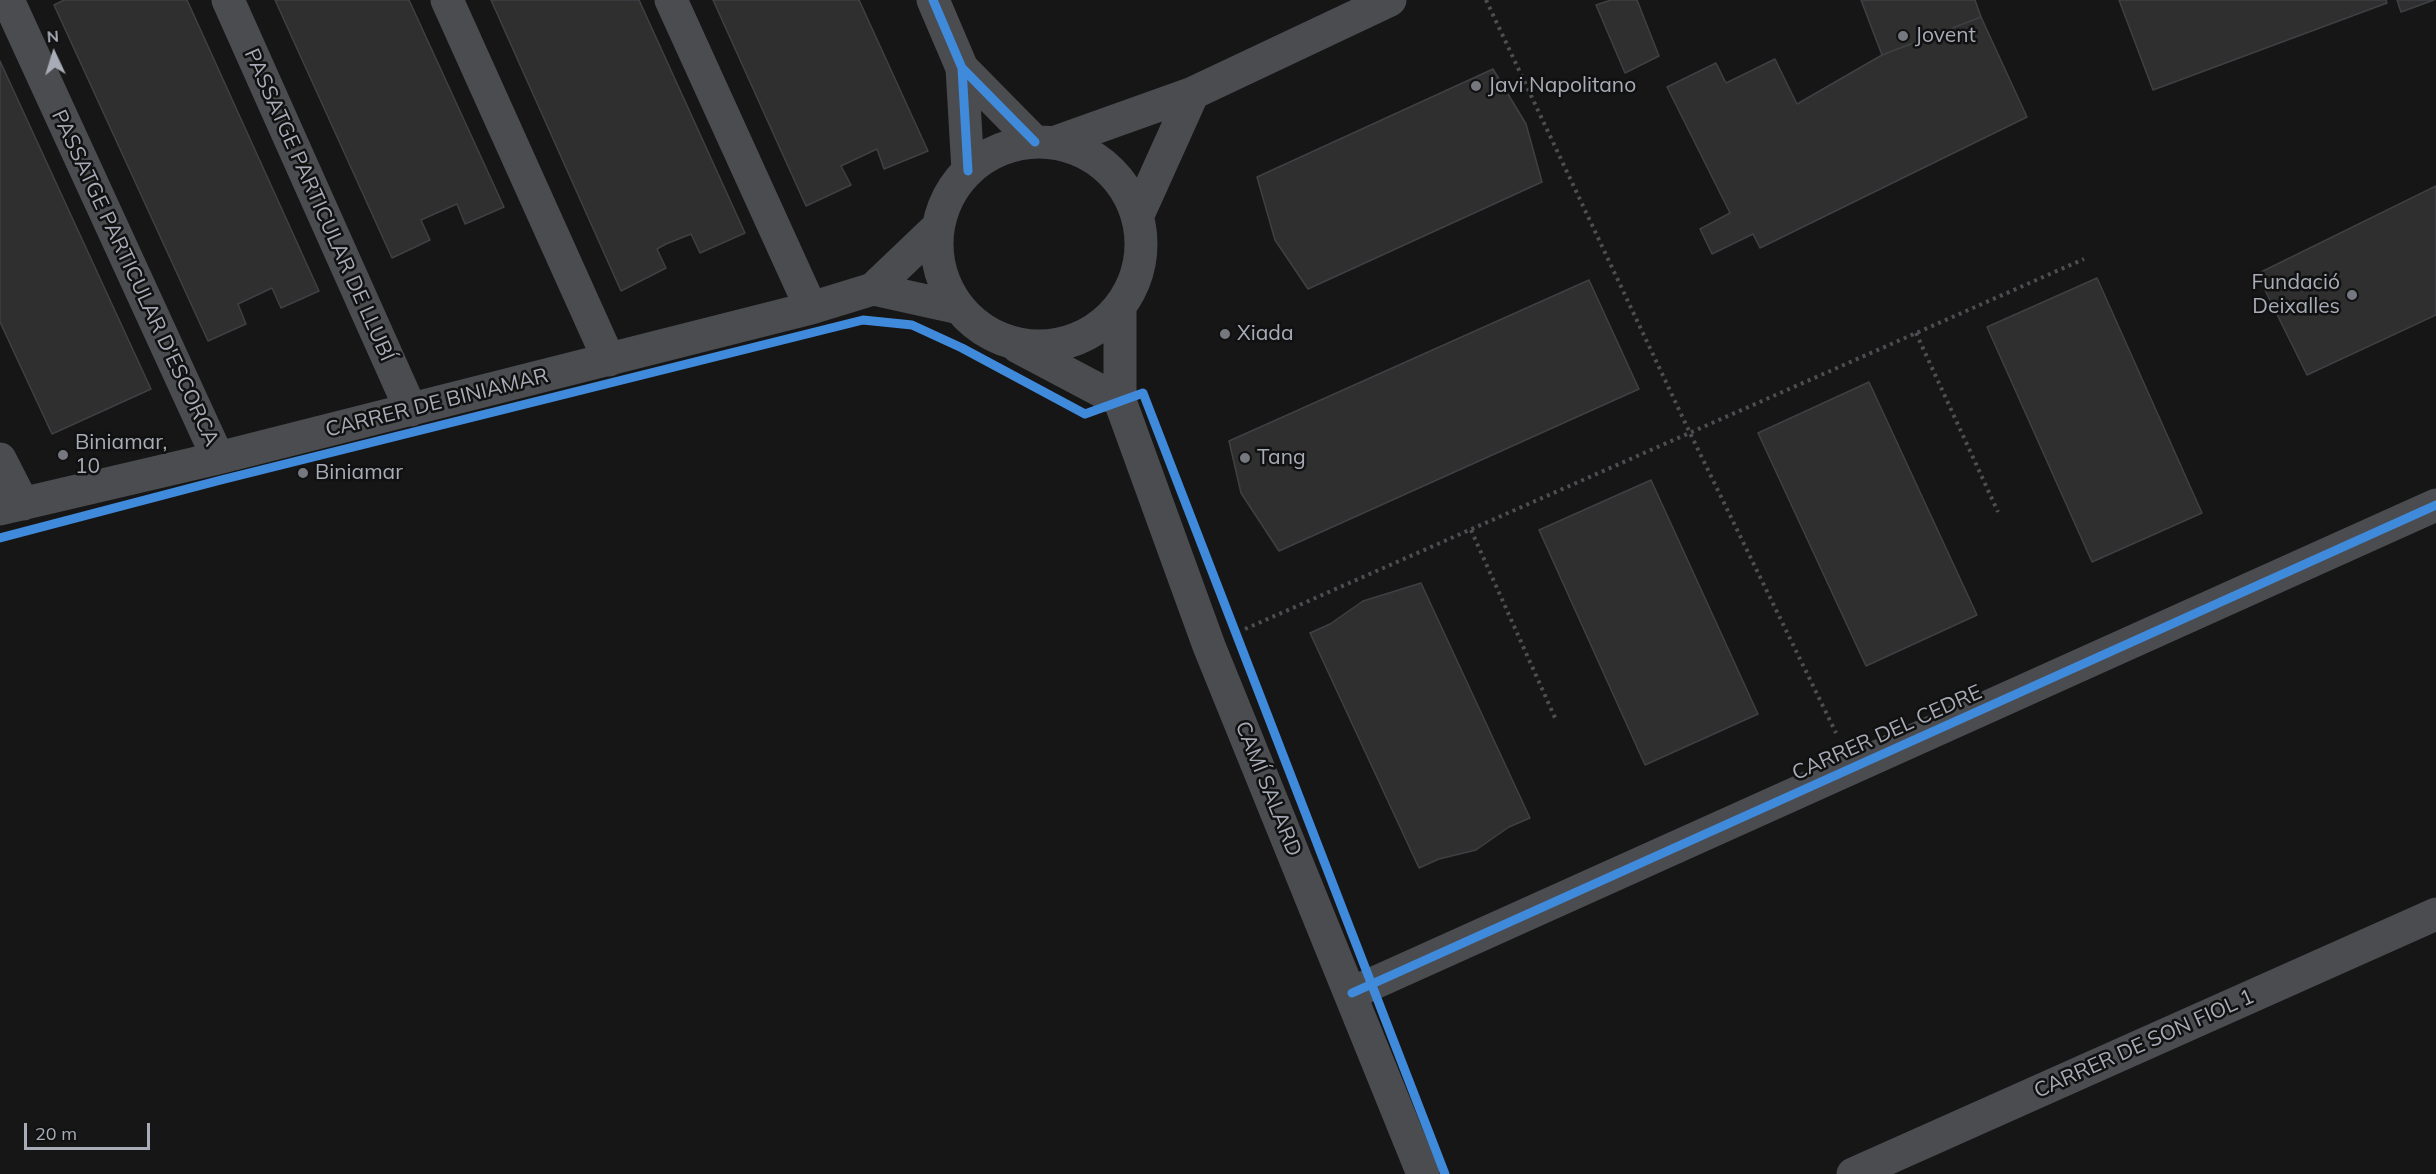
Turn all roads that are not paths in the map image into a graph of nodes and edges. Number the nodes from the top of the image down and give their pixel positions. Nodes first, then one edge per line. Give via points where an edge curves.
1 (8, 0) edge
2 (228, 0) edge
3 (447, 0) edge
4 (671, 0) edge
5 (933, 0) edge
6 (1390, 0) edge
7 (962, 68) junction
8 (1193, 93) junction
9 (1044, 142) junction
10 (968, 171) junction
11 (1138, 215) junction
12 (938, 227) junction
13 (873, 289) junction
14 (811, 308) junction
15 (959, 308) junction
16 (1120, 308) junction
17 (1011, 343) junction
18 (609, 360) junction
19 (1120, 401) junction
20 (411, 410) junction
21 (218, 458) junction
22 (0, 459) edge
23 (2436, 505) edge
24 (12, 507) edge
25 (2436, 914) edge
26 (1352, 993) junction
27 (1424, 1174) edge
28 (1853, 1174) edge

1 - 21 street, PASSATGE PARTICULAR D'ESCORCA
2 - 20 street, PASSATGE PARTICULAR DE LLUBÍ
3 - 18 street
4 - 14 street
5 - 7 street
6 - 8 street
7 - 9 street
7 - 10 street
8 - 9 street
8 - 11 street
9 - 10 street via 1011,146
9 - 11 street via 1081,151 1106,166 1126,189
10 - 12 street via 949,197
11 - 16 street via 1142,248 1136,280
12 - 13 street, CARRER DE BINIAMAR
12 - 15 street via 937,256 944,283
13 - 14 street, CARRER DE BINIAMAR
13 - 15 street, CARRER DE BINIAMAR
14 - 18 street, CARRER DE BINIAMAR
15 - 17 street via 982,329
16 - 17 street via 1097,329 1071,342 1041,347
16 - 19 street, CAMÍ SALARD
17 - 19 street
18 - 20 street, CARRER DE BINIAMAR
19 - 26 street, CAMÍ SALARD via 1209,646
20 - 21 street, CARRER DE BINIAMAR
21 - 24 street, CARRER DE BINIAMAR
22 - 24 street
23 - 26 street, CARRER DEL CEDRE
25 - 28 street, CARRER DE SON FIOL 1
26 - 27 street, CAMÍ SALARD

